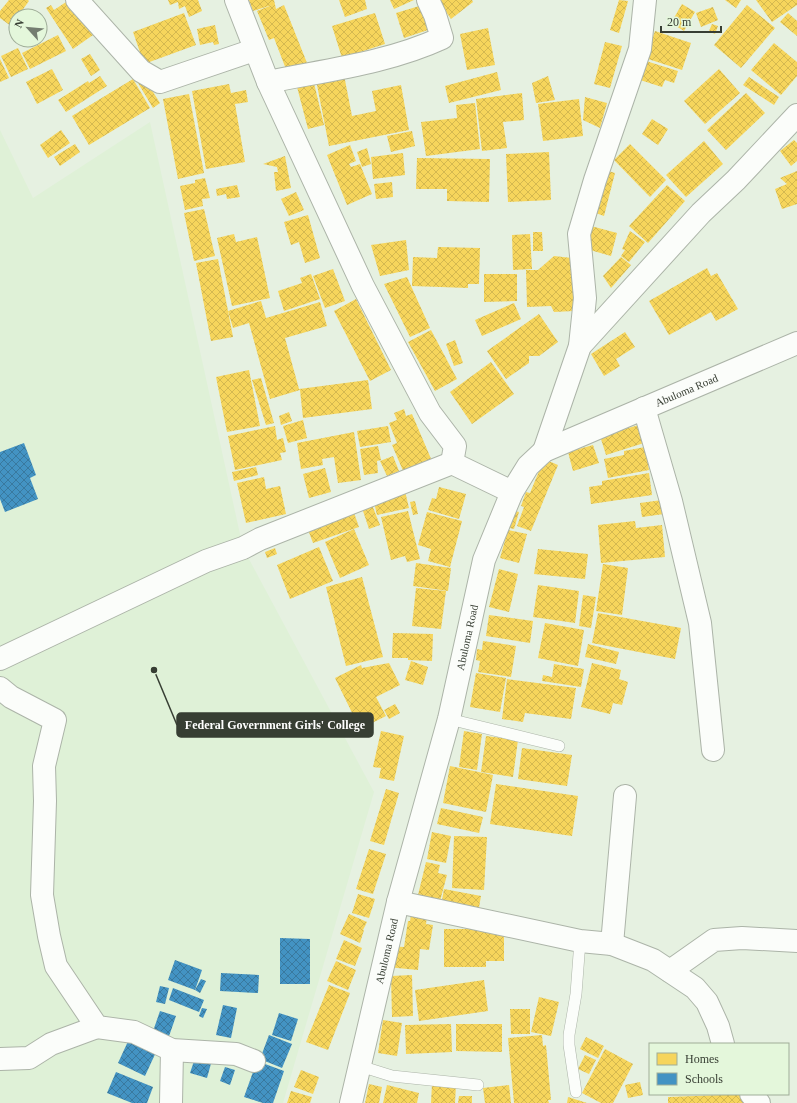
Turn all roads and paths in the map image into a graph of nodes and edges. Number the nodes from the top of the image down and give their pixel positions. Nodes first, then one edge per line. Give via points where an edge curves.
1 (77, 0) edge
2 (236, 0) edge
3 (428, 0) edge
4 (645, 0) edge
5 (254, 50) junction
6 (268, 82) junction
7 (797, 115) edge
8 (797, 343) edge
9 (580, 346) junction
10 (644, 408) junction
11 (544, 451) junction
12 (452, 462) junction
13 (512, 492) junction
14 (0, 659) edge
15 (0, 688) edge
16 (449, 719) junction
17 (559, 746) dead end
18 (713, 750) dead end
19 (625, 796) dead end
20 (398, 902) junction
21 (580, 941) junction
22 (797, 941) edge
23 (612, 944) junction
24 (670, 971) junction
25 (97, 1026) junction
26 (723, 1043) edge
27 (172, 1050) junction
28 (0, 1059) edge
29 (254, 1061) dead end
30 (360, 1066) junction
31 (478, 1085) dead end
32 (576, 1092) dead end
33 (752, 1095) edge
34 (171, 1103) edge
35 (350, 1103) edge
36 (759, 1103) edge

1 - 5 street via 141,71 160,82
2 - 5 street
3 - 6 street via 442,38 388,58
4 - 9 street via 640,49 579,234 585,298
5 - 6 street
6 - 12 street via 363,286 430,413 455,446
7 - 9 street via 701,213
8 - 10 street, Abuloma Road
9 - 11 street
10 - 11 street, Abuloma Road
10 - 18 street via 671,501 700,623
11 - 13 street, Abuloma Road via 528,466
12 - 13 street
12 - 14 street via 206,561
13 - 16 street, Abuloma Road via 484,560
15 - 25 street via 11,697 55,720 44,766 42,895 56,966
16 - 17 lane
16 - 20 street, Abuloma Road
19 - 23 street
20 - 21 street
20 - 30 street, Abuloma Road
21 - 23 street
21 - 32 lane via 576,994 569,1035
22 - 24 street via 742,938 714,940
23 - 24 street via 653,960
24 - 26 street via 695,988 707,1002
25 - 27 street via 134,1032
25 - 28 street via 51,1044 30,1058
27 - 29 street via 236,1054
27 - 34 street
30 - 31 lane via 392,1076
30 - 35 street, Abuloma Road
33 - 36 street

